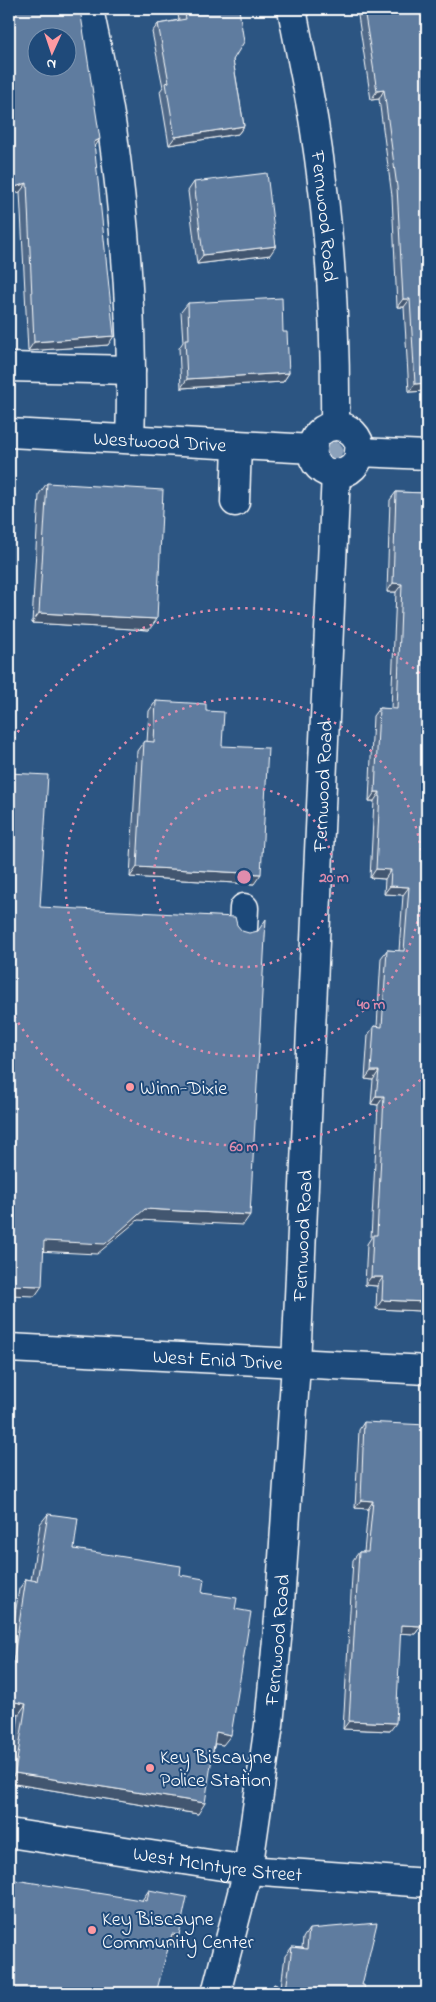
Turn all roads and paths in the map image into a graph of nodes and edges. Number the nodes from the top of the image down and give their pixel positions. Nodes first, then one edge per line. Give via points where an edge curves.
1 (90, 9) edge
2 (292, 9) edge
3 (9, 367) edge
4 (131, 370) junction
5 (335, 426) junction
6 (9, 433) edge
7 (130, 439) junction
8 (237, 445) junction
9 (312, 449) junction
10 (359, 452) junction
11 (427, 455) edge
12 (336, 473) junction
13 (235, 502) dead end
14 (9, 1348) edge
15 (296, 1364) junction
16 (427, 1370) edge
17 (9, 1833) edge
18 (248, 1870) junction
19 (427, 1882) edge
20 (216, 1993) edge

1 - 4 street via 112,129 125,258
2 - 5 street, Fernwood Road via 314,124 323,194 333,305
3 - 4 street
4 - 7 street
5 - 9 street via 317,436
5 - 10 street via 346,428 354,435
6 - 7 street, Westwood Drive
7 - 8 street, Westwood Drive
8 - 9 street, Westwood Drive
8 - 13 street
9 - 12 street via 316,464 323,471
10 - 11 street
10 - 12 street via 354,466 344,473
12 - 15 street, Fernwood Road
14 - 15 street, West Enid Drive
15 - 16 street, West Enid Drive
15 - 18 street, Fernwood Road via 269,1725
17 - 18 street, West McIntyre Street
18 - 19 street, West McIntyre Street
18 - 20 street, Fernwood Road

